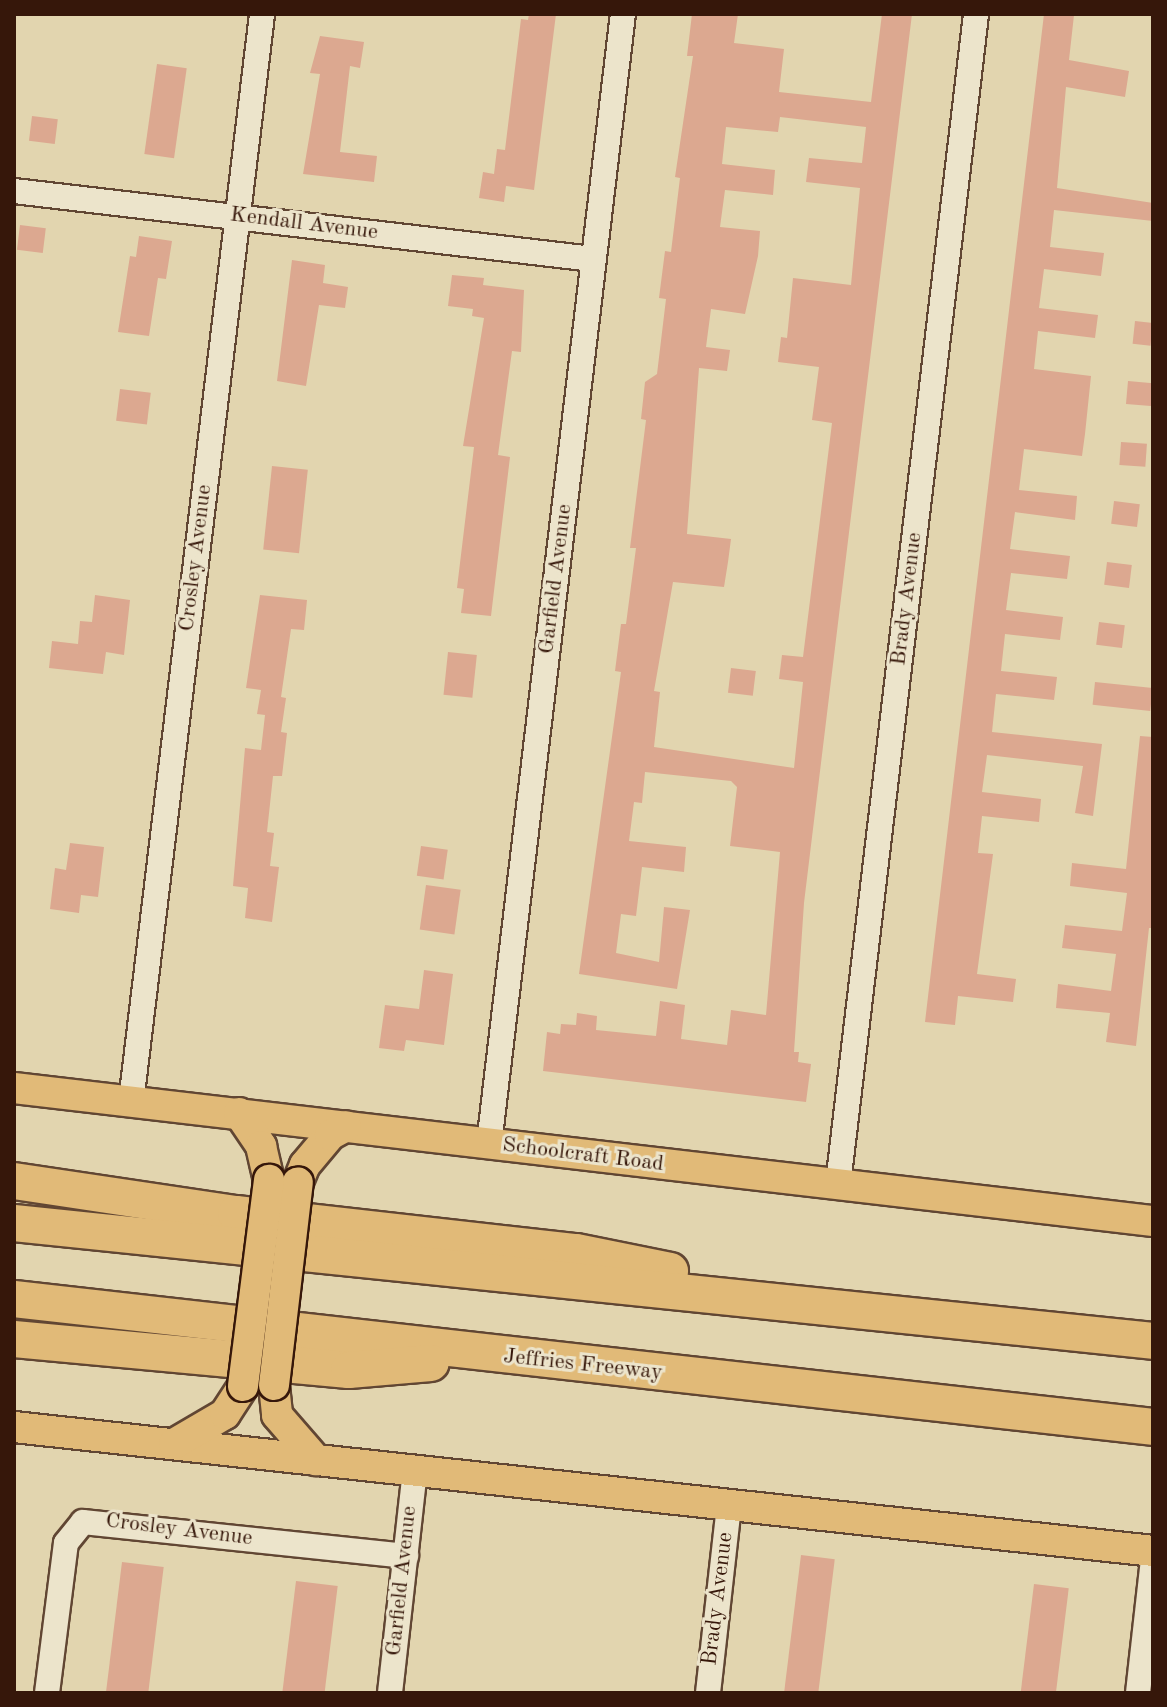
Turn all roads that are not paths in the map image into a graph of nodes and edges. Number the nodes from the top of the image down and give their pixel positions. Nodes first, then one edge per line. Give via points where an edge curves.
1 (262, 14) edge
2 (623, 14) edge
3 (976, 14) edge
4 (14, 191) edge
5 (239, 216) junction
6 (593, 259) junction
7 (14, 1088) edge
8 (131, 1102) junction
9 (239, 1113) junction
10 (346, 1126) junction
11 (489, 1144) junction
12 (14, 1181) edge
13 (283, 1181) junction
14 (838, 1184) junction
15 (1153, 1221) edge
16 (14, 1223) edge
17 (14, 1299) edge
18 (877, 1313) junction
19 (14, 1339) edge
20 (1153, 1341) edge
21 (502, 1356) junction
22 (14, 1427) edge
23 (1153, 1427) edge
24 (174, 1444) junction
25 (316, 1460) junction
26 (415, 1470) junction
27 (729, 1505) junction
28 (1153, 1551) edge
29 (406, 1556) junction
30 (1153, 1560) edge
31 (47, 1693) edge
32 (390, 1693) edge
33 (708, 1693) edge
34 (1138, 1693) edge

1 - 5 street, Crosley Avenue
2 - 6 street, Garfield Avenue
3 - 14 street, Brady Avenue
4 - 5 street, Kendall Avenue
5 - 6 street, Kendall Avenue
5 - 8 street, Crosley Avenue
6 - 11 street, Garfield Avenue
7 - 8 main road, Schoolcraft Road
8 - 9 main road, Schoolcraft Road
9 - 10 main road, Schoolcraft Road
9 - 13 main road
10 - 11 main road, Schoolcraft Road
10 - 13 main road
11 - 14 main road, Schoolcraft Road
12 - 18 highway via 236,1214 576,1252
13 - 24 main road, bridge via 243,1386 225,1414
13 - 25 main road, bridge via 277,1415
14 - 15 main road, Schoolcraft Road
16 - 18 highway
17 - 21 highway, Jeffries Freeway
18 - 20 highway
19 - 21 highway via 349,1370
21 - 23 highway, Jeffries Freeway
22 - 24 main road
24 - 25 main road
25 - 26 main road
26 - 27 main road
26 - 29 street, Garfield Avenue
27 - 28 main road
27 - 33 street, Brady Avenue
29 - 31 street, Crosley Avenue via 83,1522 66,1543
29 - 32 street, Garfield Avenue
30 - 34 street

